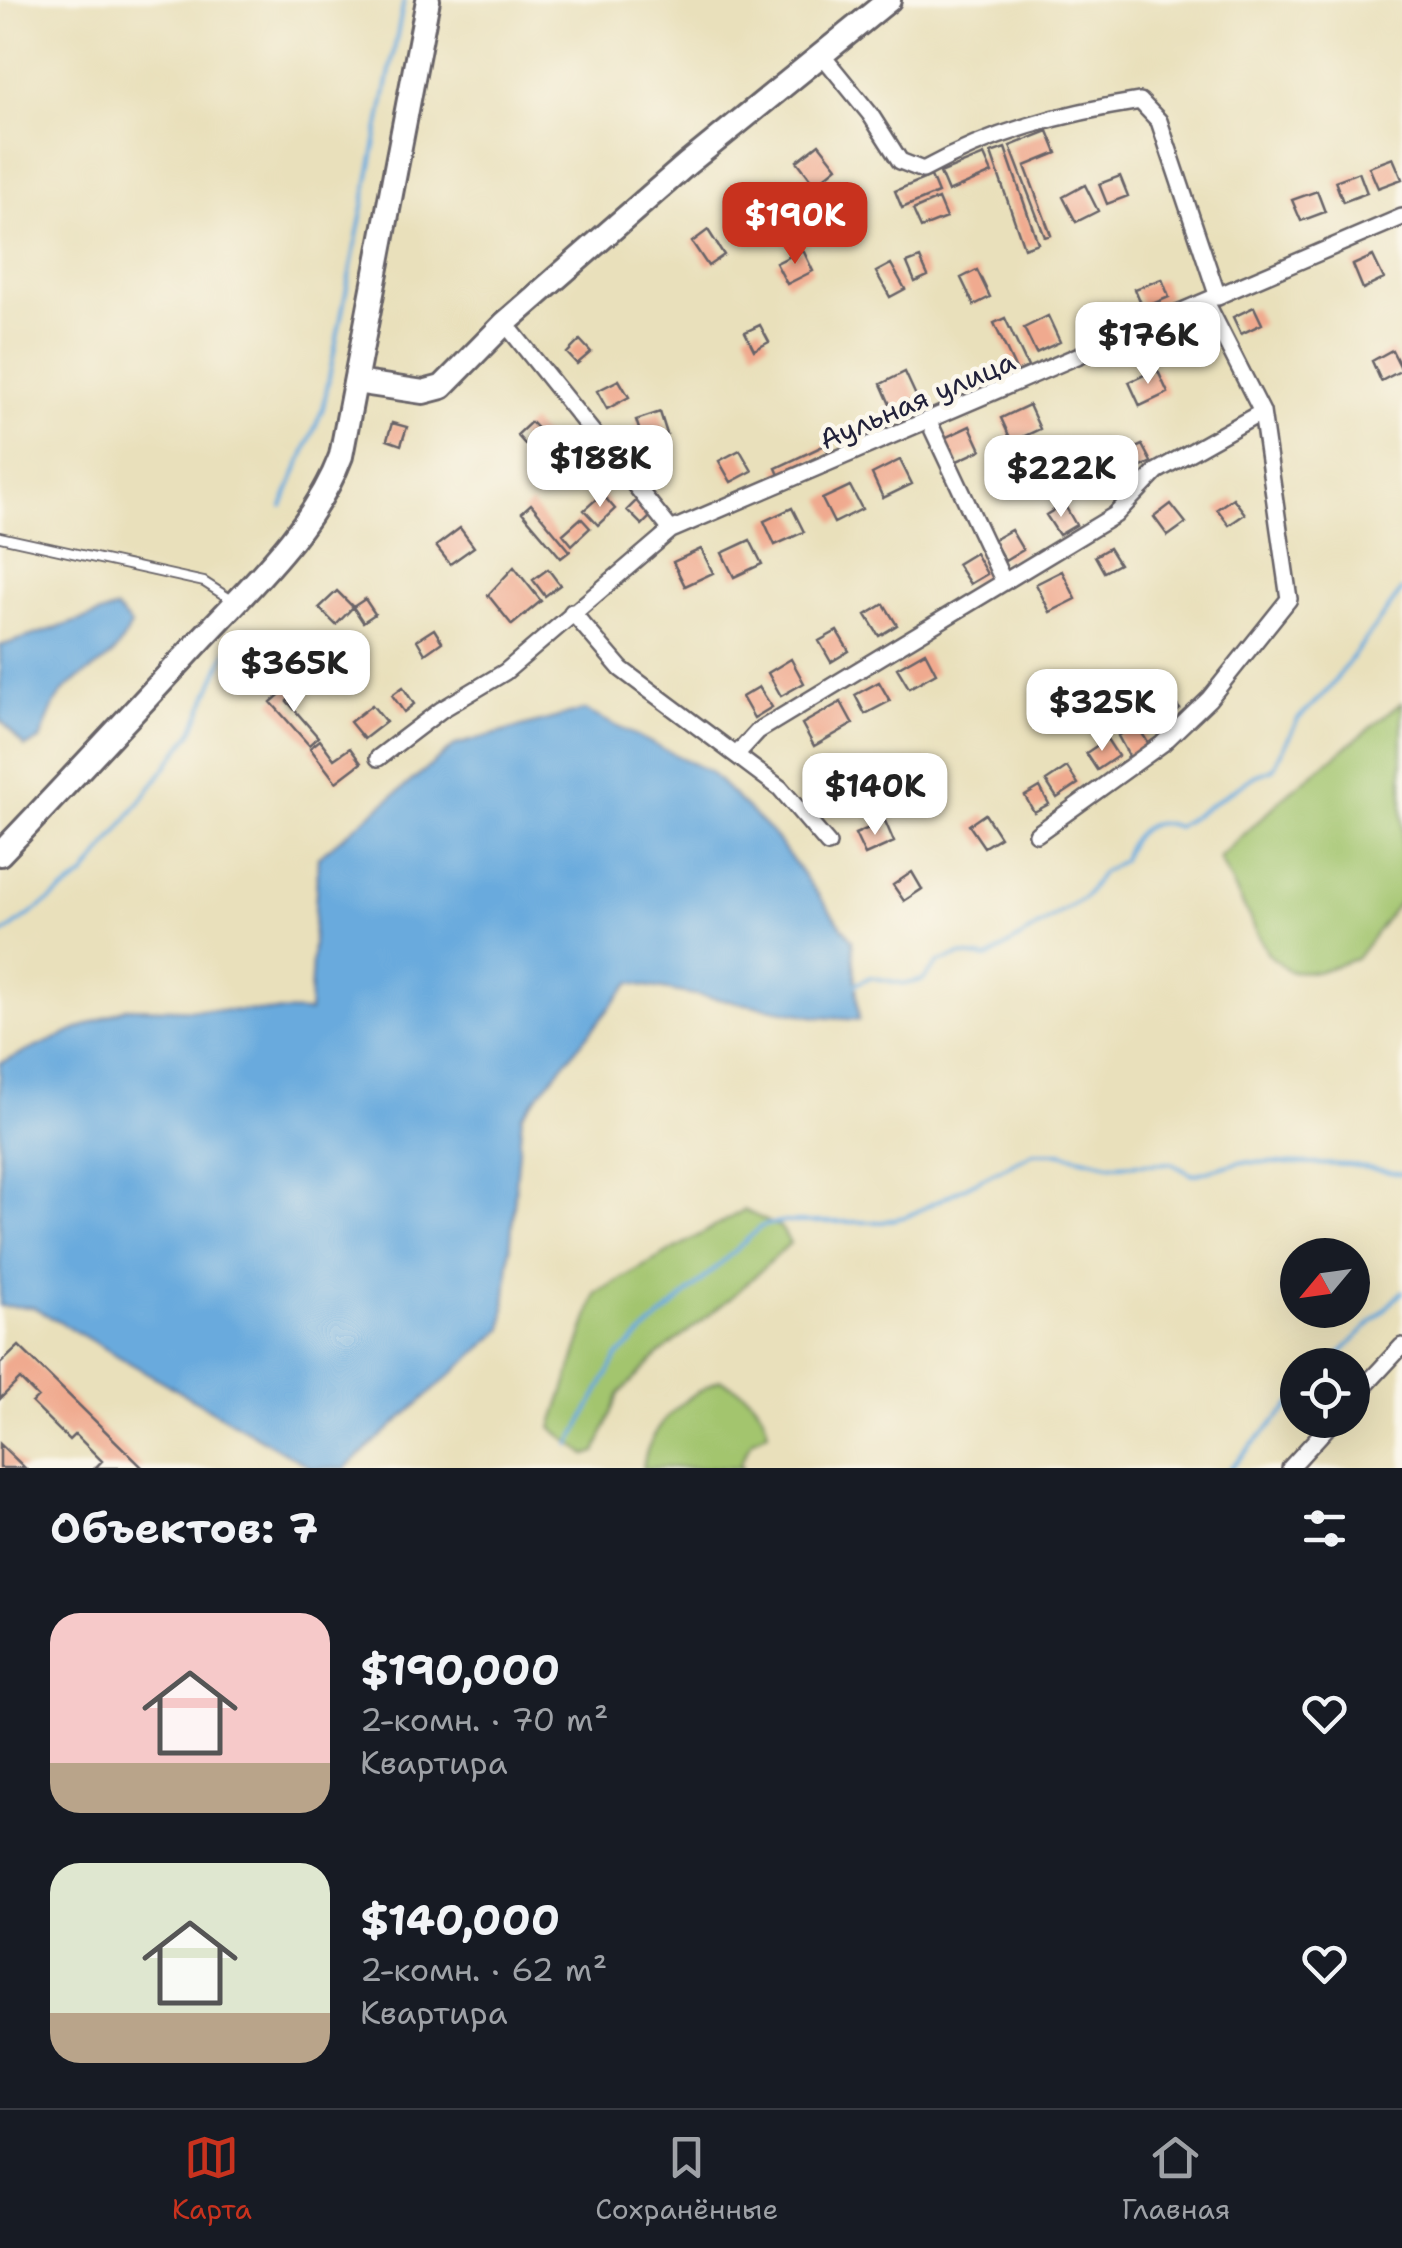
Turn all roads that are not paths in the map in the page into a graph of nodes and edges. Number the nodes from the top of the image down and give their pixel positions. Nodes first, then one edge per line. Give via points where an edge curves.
1 (428, 0) edge
2 (889, 0) edge
3 (822, 55) junction
4 (1402, 217) edge
5 (1212, 300) junction
6 (505, 323) junction
7 (356, 382) junction
8 (1262, 412) junction
9 (929, 422) junction
10 (671, 530) junction
11 (0, 537) edge
12 (1003, 580) junction
13 (236, 602) junction
14 (572, 612) junction
15 (736, 755) junction
16 (378, 758) dead end
17 (1037, 834) dead end
18 (828, 844) dead end
19 (0, 854) edge
20 (1402, 1346) edge
21 (1370, 1381) edge
22 (1318, 1438) edge
23 (1290, 1468) edge

1 - 7 main road
2 - 3 main road
3 - 5 street via 900,161 923,170 976,141 1078,110 1140,101 1159,121
3 - 6 main road
4 - 5 street, Аульная улица
5 - 8 street
5 - 9 street, Аульная улица
6 - 7 main road via 432,391
6 - 10 street
7 - 13 main road via 342,456 324,497
8 - 12 street via 1157,471 1115,515
8 - 17 street via 1289,600 1162,744
9 - 10 street, Аульная улица
9 - 12 street
10 - 14 street, Аульная улица
11 - 13 lane via 204,582
12 - 15 street via 758,732
13 - 19 main road
14 - 15 street via 621,669
14 - 16 street, Аульная улица via 506,672 440,710
15 - 18 street via 780,788
20 - 21 street
22 - 23 street

